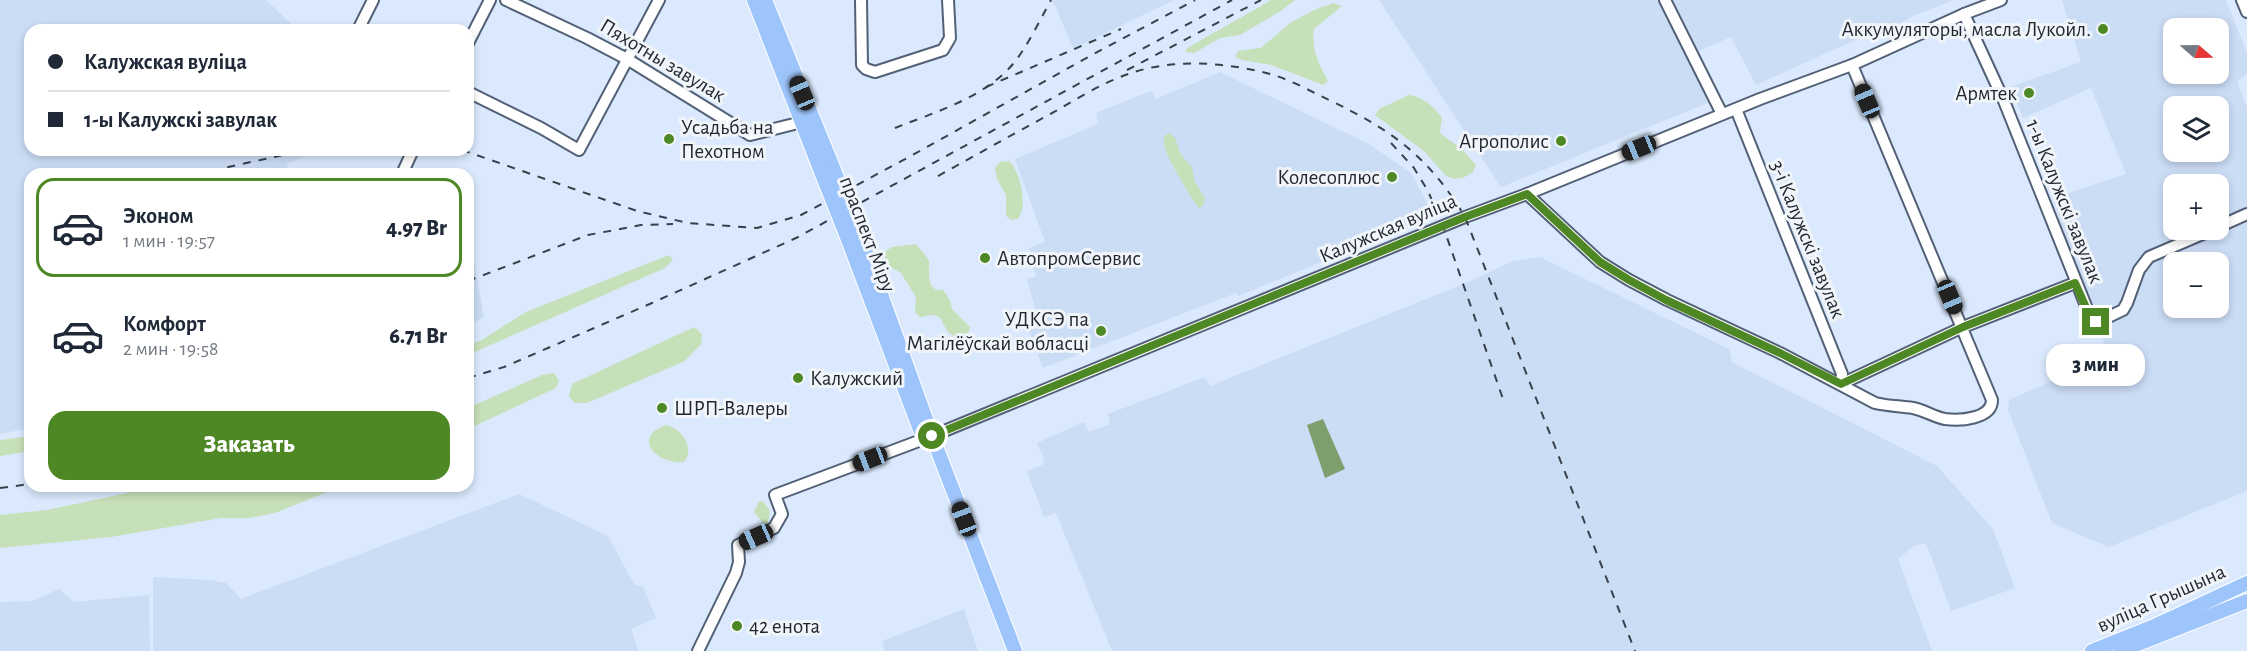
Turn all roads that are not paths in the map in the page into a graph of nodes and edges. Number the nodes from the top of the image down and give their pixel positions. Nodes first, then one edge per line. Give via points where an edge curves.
1 (373, 0) edge
2 (490, 0) edge
3 (506, 0) edge
4 (659, 0) edge
5 (754, 0) edge
6 (765, 0) edge
7 (861, 0) edge
8 (948, 0) edge
9 (1665, 0) edge
10 (2001, 0) edge
11 (2242, 0) edge
12 (2247, 12) edge
13 (1964, 14) junction
14 (361, 24) edge
15 (474, 31) edge
16 (627, 59) junction
17 (1852, 65) junction
18 (474, 95) edge
19 (1736, 109) junction
20 (1722, 114) junction
21 (802, 122) junction
22 (828, 172) junction
23 (1527, 194) junction
24 (2247, 214) edge
25 (2229, 222) edge
26 (2189, 240) edge
27 (2075, 283) junction
28 (1963, 327) junction
29 (1841, 384) junction
30 (928, 438) junction
31 (2247, 584) edge
32 (2247, 601) edge
33 (698, 651) edge
34 (1006, 651) edge
35 (1015, 651) edge
36 (2092, 651) edge
37 (2120, 651) edge

1 - 14 street
2 - 15 street
3 - 16 street, Пяхотны завулак
4 - 16 street
5 - 21 main road, праспект Міру
6 - 22 main road, праспект Міру
7 - 8 street via 862,64 875,72 943,50 950,38
9 - 20 street
10 - 13 street, Калужская вуліца
11 - 12 street
13 - 17 street, Калужская вуліца
13 - 27 street, 1-ы Калужскі завулак via 2004,101
16 - 18 street via 579,150
16 - 21 street, Пяхотны завулак via 750,135
17 - 19 street, Калужская вуліца
17 - 28 street
19 - 20 street, Калужская вуліца
19 - 29 street, 3-і Калужскі завулак via 1842,374
20 - 23 street, Калужская вуліца
21 - 22 main road, праспект Міру
22 - 30 main road, праспект Міру, bridge
23 - 29 street via 1600,262 1629,280
23 - 30 street, Калужская вуліца
24 - 25 street
26 - 27 street, 1-ы Калужскі завулак via 2149,257 2139,270 2123,310 2102,320 2092,321
27 - 28 street
28 - 29 street
28 - 29 street via 1992,400 1990,410 1976,417 1945,419 1914,408 1875,403
30 - 33 street, Калужская вуліца via 775,495 782,514 774,528 738,545 736,573
30 - 34 main road, праспект Міру
30 - 35 main road, праспект Міру
31 - 36 main road, вуліца Грышына
32 - 37 main road, вуліца Грышына

